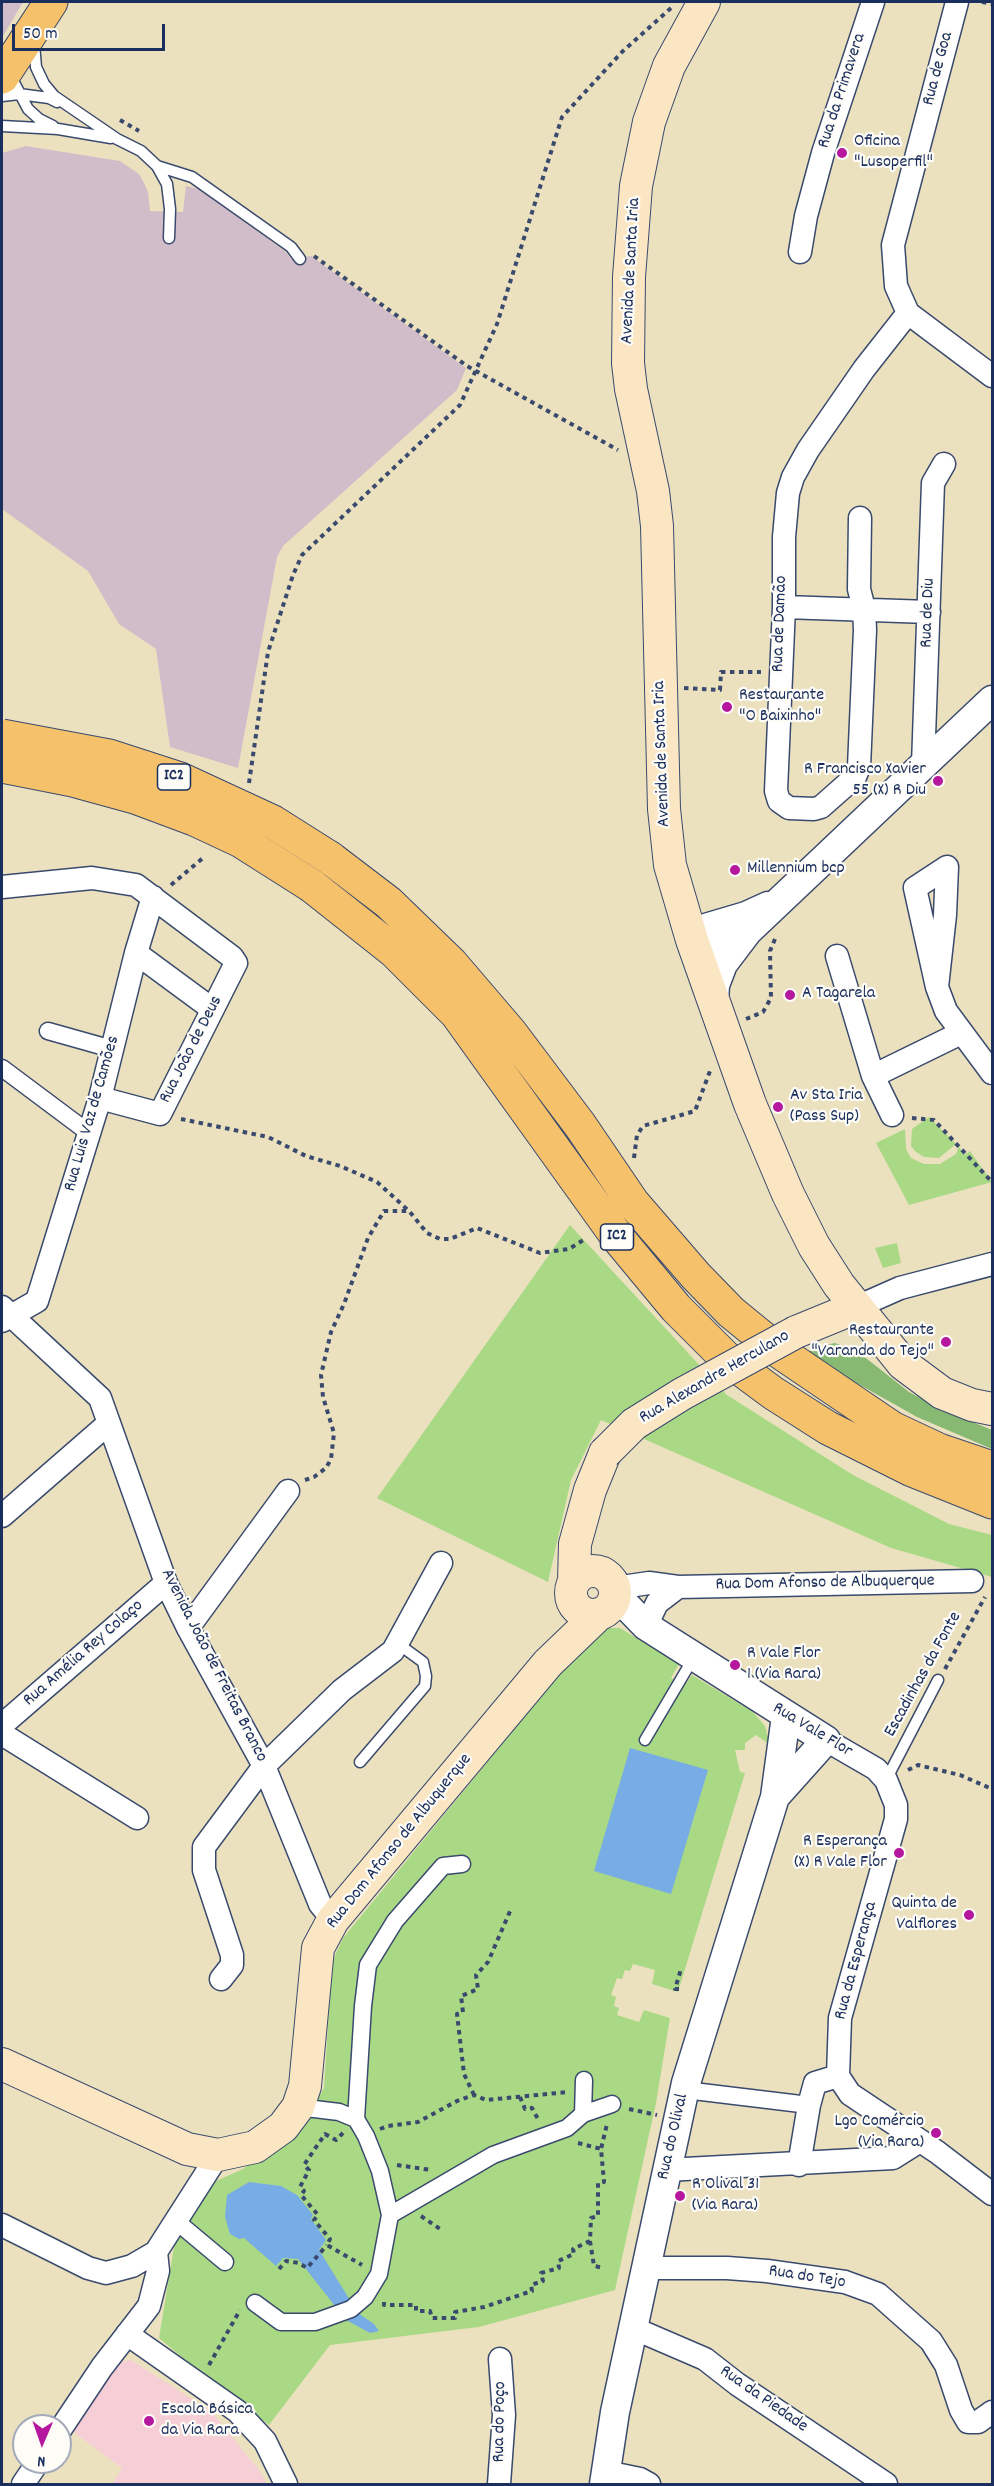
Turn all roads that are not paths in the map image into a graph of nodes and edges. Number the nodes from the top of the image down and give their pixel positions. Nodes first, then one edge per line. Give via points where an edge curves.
1 (704, 2) edge
2 (873, 2) edge
3 (957, 2) edge
4 (44, 13) edge
5 (6, 80) edge
6 (69, 107) junction
7 (2, 126) edge
8 (58, 129) junction
9 (117, 139) junction
10 (158, 166) junction
11 (169, 238) dead end
12 (800, 252) dead end
13 (303, 255) road end
14 (908, 313) junction
15 (993, 376) edge
16 (944, 464) dead end
17 (861, 518) dead end
18 (784, 607) junction
19 (864, 609) junction
20 (928, 612) junction
21 (993, 700) edge
22 (2, 736) edge
23 (923, 765) junction
24 (2, 766) edge
25 (674, 884) junction
26 (2, 887) edge
27 (153, 897) junction
28 (747, 923) junction
29 (692, 940) junction
30 (135, 953) junction
31 (837, 956) dead end
32 (938, 987) dead end
33 (212, 1009) junction
34 (719, 1016) junction
35 (48, 1031) dead end
36 (961, 1033) junction
37 (112, 1049) junction
38 (2, 1068) edge
39 (993, 1073) edge
40 (873, 1076) junction
41 (100, 1098) junction
42 (892, 1115) road end
43 (89, 1133) junction
44 (993, 1264) edge
45 (857, 1306) junction
46 (5, 1315) edge
47 (993, 1410) edge
48 (109, 1423) junction
49 (993, 1468) edge
50 (288, 1491) road end
51 (993, 1502) edge
52 (585, 1509) junction
53 (2, 1516) edge
54 (441, 1563) dead end
55 (166, 1583) junction
56 (678, 1587) junction
57 (979, 1588) road end
58 (573, 1591) junction
59 (608, 1596) junction
60 (646, 1626) junction
61 (188, 1628) junction
62 (398, 1643) junction
63 (694, 1656) junction
64 (548, 1663) junction
65 (938, 1680) road end
66 (786, 1716) junction
67 (2, 1725) edge
68 (2, 1734) edge
69 (645, 1740) dead end
70 (826, 1740) junction
71 (360, 1762) dead end
72 (264, 1766) junction
73 (886, 1779) junction
74 (775, 1797) junction
75 (137, 1818) dead end
76 (462, 1864) dead end
77 (333, 1920) junction
78 (221, 1979) dead end
79 (2, 2064) edge
80 (844, 2085) junction
81 (584, 2086) road end
82 (685, 2090) junction
83 (612, 2104) road end
84 (808, 2105) junction
85 (298, 2107) junction
86 (583, 2114) junction
87 (356, 2119) junction
88 (920, 2141) junction
89 (218, 2155) junction
90 (799, 2165) junction
91 (666, 2170) junction
92 (993, 2194) edge
93 (390, 2215) junction
94 (176, 2221) junction
95 (2, 2225) edge
96 (156, 2252) junction
97 (225, 2262) dead end
98 (647, 2268) junction
99 (249, 2303) road end
100 (633, 2328) junction
101 (127, 2334) junction
102 (500, 2360) dead end
103 (993, 2412) edge
104 (71, 2414) edge
105 (605, 2478) edge
106 (286, 2484) edge
107 (499, 2484) edge
108 (649, 2484) edge
109 (886, 2484) edge

1 - 25 main road, Avenida de Santa Iria via 669,66 648,122 636,186 628,277 630,380 657,526 664,827
2 - 12 street, Rua da Primavera via 823,153
3 - 14 street, Rua de Goa via 893,245 896,286
4 - 5 main road
4 - 6 lane via 33,48 36,67 44,84
5 - 6 lane
5 - 8 lane via 28,109
6 - 9 lane
7 - 8 lane
8 - 9 lane
9 - 10 lane via 141,151
10 - 11 lane via 167,184
10 - 13 lane via 192,177
14 - 15 street, Rua de Goa
14 - 18 street, Rua de Damão via 864,369 793,477 784,537
16 - 20 street, Rua de Diu via 933,483
17 - 19 street, Rua de Damão via 859,589
18 - 19 street
18 - 19 street, Rua de Damão via 776,791 786,807 811,809 824,806 855,777 860,767
19 - 20 street
20 - 23 street, Rua de Diu
21 - 23 street
22 - 49 main road, IC2, bridge via 109,756 180,779 273,822 330,858 389,903 451,963 510,1032 633,1203 731,1312 780,1352 885,1424 931,1447
23 - 28 street via 784,899
24 - 51 main road, IC2, bridge via 135,797 194,819 241,841 312,886 394,951 457,1014 618,1238 676,1308 727,1359 773,1394 838,1433 912,1470
25 - 28 street via 688,899
25 - 29 main road, Avenida de Santa Iria
26 - 27 street via 92,878 136,885
27 - 30 street, Rua Luis Vaz de Camões
27 - 33 street, Rua João de Deus via 236,963
28 - 29 street via 717,944
28 - 34 street via 715,985
29 - 34 main road, Avenida de Santa Iria
30 - 33 street
30 - 37 street, Rua Luis Vaz de Camões
31 - 40 street
32 - 36 street via 946,1011
33 - 41 street, Rua João de Deus via 160,1114
34 - 45 main road, Avenida de Santa Iria via 788,1194 823,1261
35 - 37 street
36 - 39 street
36 - 40 street
37 - 41 street, Rua Luis Vaz de Camões
38 - 43 street
40 - 42 street
41 - 43 street, Rua Luis Vaz de Camões
43 - 46 street, Rua Luis Vaz de Camões via 37,1301
44 - 45 street, Rua Alexandre Herculano via 900,1288
45 - 47 main road, Avenida de Santa Iria via 903,1364 919,1377 957,1400
45 - 52 main road, Rua Alexandre Herculano, bridge via 721,1371 634,1424 596,1469
46 - 48 street, Avenida João de Freitas Branco via 100,1398
48 - 53 street
48 - 55 street, Avenida João de Freitas Branco
50 - 61 street
52 - 58 main road, Rua Alexandre Herculano via 575,1544
52 - 59 main road
54 - 62 street
55 - 61 street, Avenida João de Freitas Branco
55 - 67 street, Rua Amélia Rey Colaço
56 - 57 street, Rua Dom Afonso de Albuquerque
56 - 59 street, Rua Dom Afonso de Albuquerque via 649,1583
56 - 60 street via 657,1603
58 - 59 main road via 580,1610 592,1615
58 - 64 main road, Rua Dom Afonso de Albuquerque
59 - 60 street, Rua Vale Flor
59 - 64 main road, Rua Dom Afonso de Albuquerque
60 - 63 street, Rua Vale Flor
61 - 72 street, Avenida João de Freitas Branco
62 - 71 lane via 423,1662 425,1686
62 - 72 street via 342,1690
63 - 66 street, Rua Vale Flor
63 - 69 lane
64 - 77 main road, Rua Dom Afonso de Albuquerque
65 - 73 lane, Escadinhas da Fonte
66 - 70 street, Rua Vale Flor
66 - 74 street, Rua do Olival
68 - 75 street
70 - 73 street, Rua Vale Flor
70 - 74 street, Rua do Olival
72 - 77 street, Avenida João de Freitas Branco via 320,1904
72 - 78 street via 204,1847 204,1870 232,1955 232,1965
73 - 80 street, Rua da Esperança via 897,1805 896,1818 840,2018
74 - 82 street, Rua do Olival
76 - 87 street via 443,1866 395,1921 368,1965
77 - 85 main road, Rua Dom Afonso de Albuquerque via 318,1948 305,2086
79 - 89 main road, Rua Dom Afonso de Albuquerque via 185,2148
80 - 84 street via 815,2084
80 - 88 street
81 - 86 street
82 - 84 street
82 - 91 street, Rua do Olival
83 - 86 street
84 - 90 street
85 - 87 street via 339,2112
85 - 89 main road, Rua Dom Afonso de Albuquerque via 283,2127 255,2147
86 - 93 street via 567,2128 493,2155
87 - 93 street via 376,2162
88 - 90 street via 893,2158
88 - 92 street
89 - 94 street
90 - 91 street
91 - 98 street, Rua do Olival
93 - 99 street via 379,2274 365,2297 351,2309 315,2322 281,2322
94 - 96 street
94 - 97 street
95 - 96 street via 88,2268 106,2273
96 - 101 street via 158,2271 149,2306
98 - 100 street, Rua do Olival
98 - 103 street, Rua do Tejo via 767,2271 845,2282 878,2294 931,2341 946,2364 968,2422 978,2422
100 - 105 street, Rua do Olival
100 - 109 street, Rua da Piedade via 705,2359
101 - 104 street
101 - 106 street via 237,2411 265,2441
102 - 107 street, Rua do Poço via 504,2415
105 - 108 street via 640,2479

